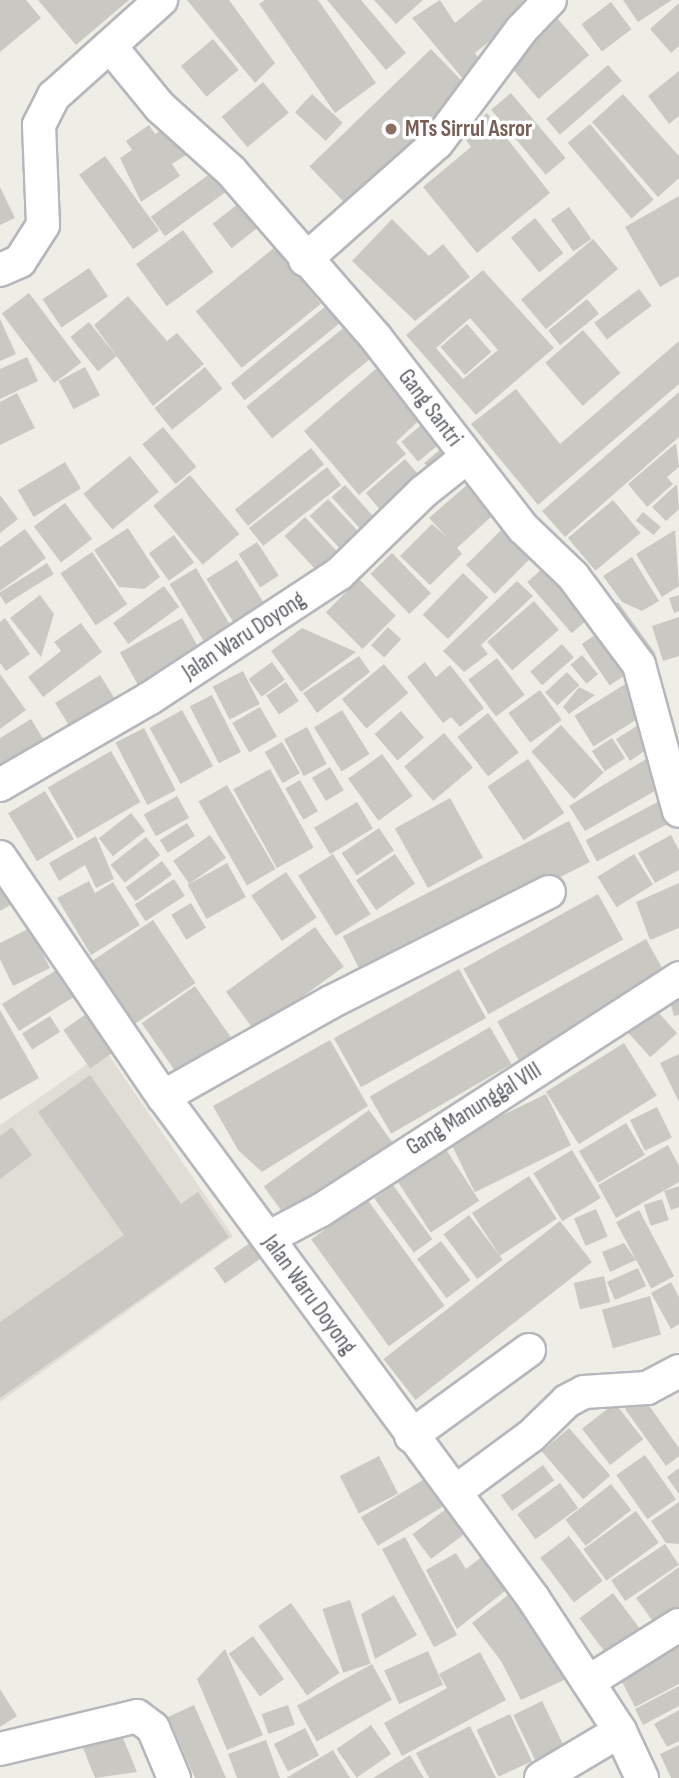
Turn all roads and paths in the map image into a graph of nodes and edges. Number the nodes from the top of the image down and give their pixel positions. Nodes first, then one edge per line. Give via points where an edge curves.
1 (161, 0) edge
2 (551, 0) edge
3 (110, 46) junction
4 (306, 260) junction
5 (0, 270) edge
6 (467, 457) junction
7 (0, 785) edge
8 (679, 811) edge
9 (0, 857) edge
10 (549, 892) dead end
11 (679, 978) edge
12 (163, 1097) junction
13 (268, 1238) junction
14 (529, 1350) dead end
15 (679, 1371) edge
16 (411, 1436) junction
17 (455, 1492) junction
18 (679, 1625) edge
19 (589, 1682) junction
20 (620, 1731) junction
21 (0, 1749) edge
22 (174, 1778) edge
23 (541, 1778) edge
24 (642, 1778) edge

1 - 3 street
2 - 4 street via 522,29 437,143
3 - 4 street, Gang Santri via 160,107 231,171
3 - 5 street via 54,96 39,125 43,225 20,261
4 - 6 street, Gang Santri via 433,406
6 - 7 street, Jalan Waru Doyong via 338,574 150,698
6 - 8 street, Gang Santri via 523,528 573,576 639,665
9 - 12 street, Jalan Waru Doyong
10 - 12 street via 331,1002
11 - 13 street, Gang Manunggal VIII via 321,1210
12 - 13 street, Jalan Waru Doyong
13 - 16 street, Jalan Waru Doyong
14 - 16 street
15 - 17 street via 648,1388 584,1392 567,1401 531,1436
16 - 17 street, Jalan Waru Doyong
17 - 19 street, Jalan Waru Doyong
18 - 19 street
19 - 20 street, Jalan Waru Doyong
20 - 23 street
20 - 24 street, Jalan Waru Doyong
21 - 22 street via 138,1716 153,1728

